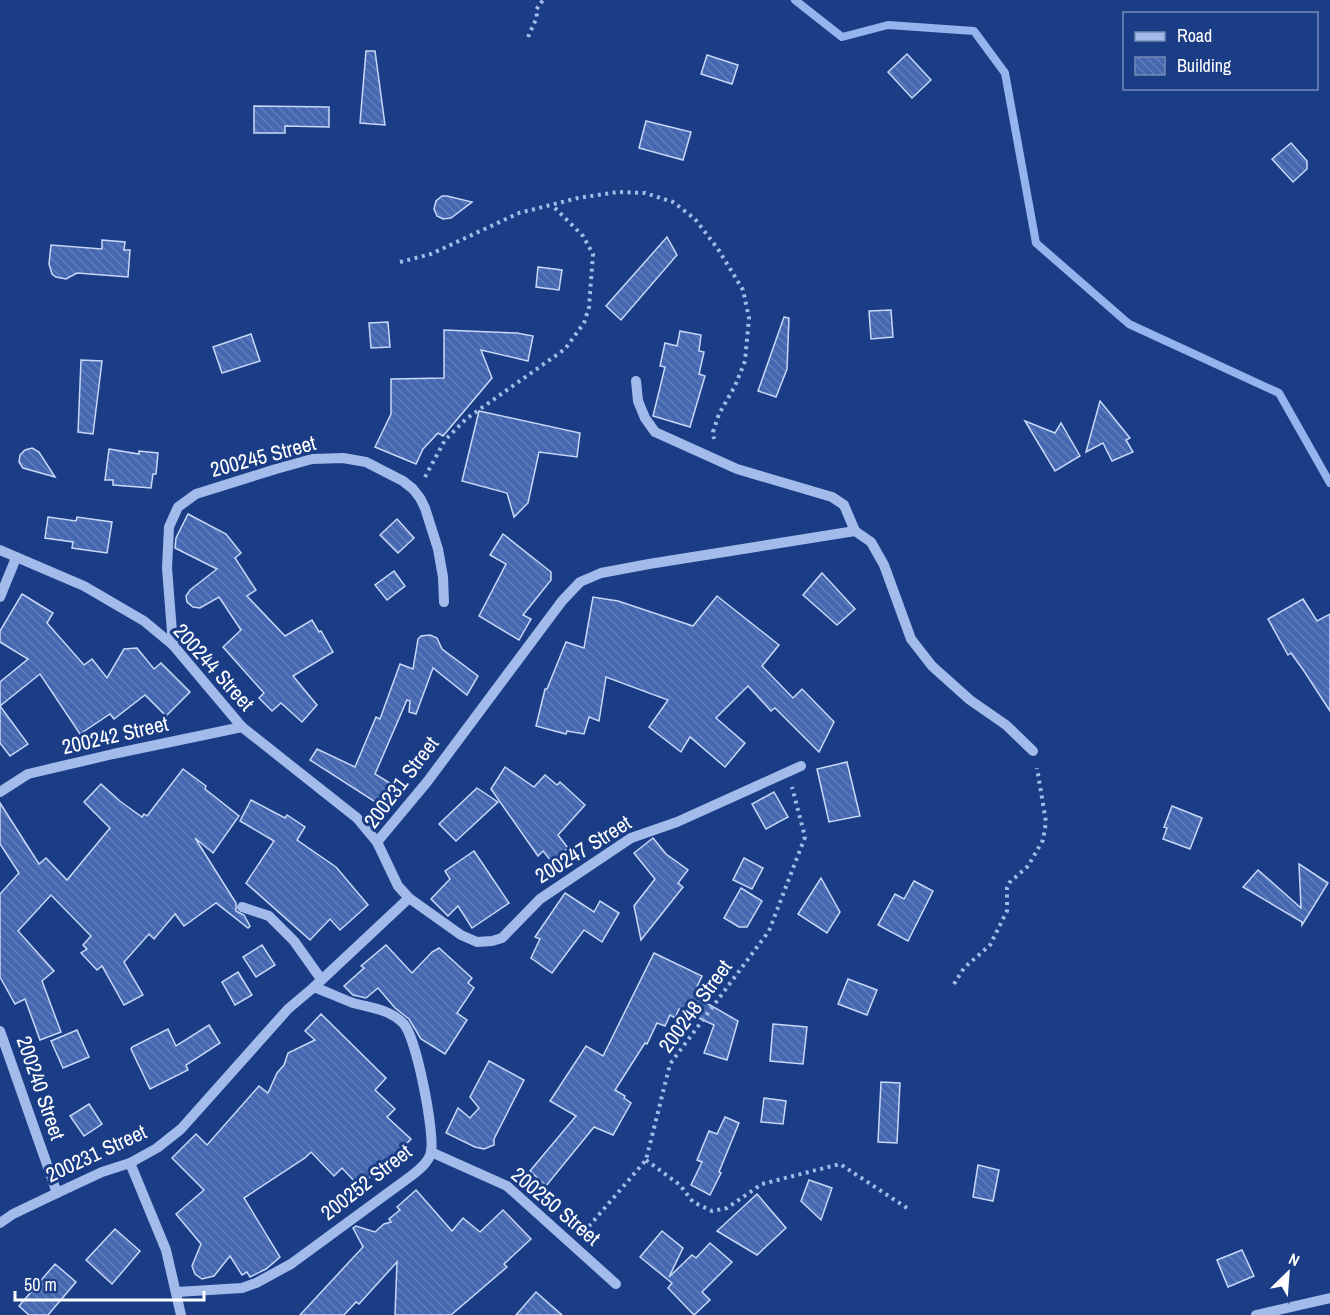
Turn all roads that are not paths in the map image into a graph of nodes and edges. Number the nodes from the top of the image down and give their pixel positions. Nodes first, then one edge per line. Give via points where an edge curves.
1 (636, 381) dead end
2 (855, 531) junction
3 (0, 550) edge
4 (16, 558) junction
5 (0, 597) edge
6 (444, 602) dead end
7 (173, 645) junction
8 (242, 727) junction
9 (1033, 751) road end
10 (801, 766) dead end
11 (0, 792) edge
12 (377, 842) junction
13 (409, 898) junction
14 (242, 907) dead end
15 (317, 983) junction
16 (0, 1031) edge
17 (431, 1152) junction
18 (130, 1163) junction
19 (57, 1193) junction
20 (0, 1223) edge
21 (616, 1284) dead end
22 (177, 1292) junction
23 (1330, 1298) edge
24 (182, 1315) edge
25 (1256, 1315) edge

1 - 2 street via 638,402 655,432 737,469 832,497 844,505
2 - 9 street via 871,542 884,565 911,639 932,666
2 - 12 street, 200231 Street via 600,573 580,582
3 - 4 street, 200244 Street
4 - 5 street
4 - 7 street, 200244 Street via 84,586 144,621
6 - 7 street, 200245 Street via 438,549 417,495 403,481 366,462 312,459 196,494 178,507 169,527 167,568
7 - 8 street, 200244 Street
8 - 11 street, 200242 Street via 28,774
8 - 12 street, 200244 Street via 357,818
10 - 13 street, 200247 Street via 631,838 540,899 501,938 477,942
12 - 13 street, 200231 Street via 398,886
13 - 15 street, 200231 Street
14 - 15 street via 269,916 294,941
15 - 17 street, 200252 Street via 351,1002 389,1012 405,1024 419,1064 431,1126
15 - 18 street, 200231 Street via 288,1009 181,1129
16 - 19 street, 200240 Street
17 - 21 street, 200250 Street via 507,1186
17 - 22 street, 200252 Street via 411,1176 275,1274 242,1288
18 - 19 street, 200231 Street
18 - 22 street via 166,1250
19 - 20 street, 200231 Street
22 - 24 street
23 - 25 street

